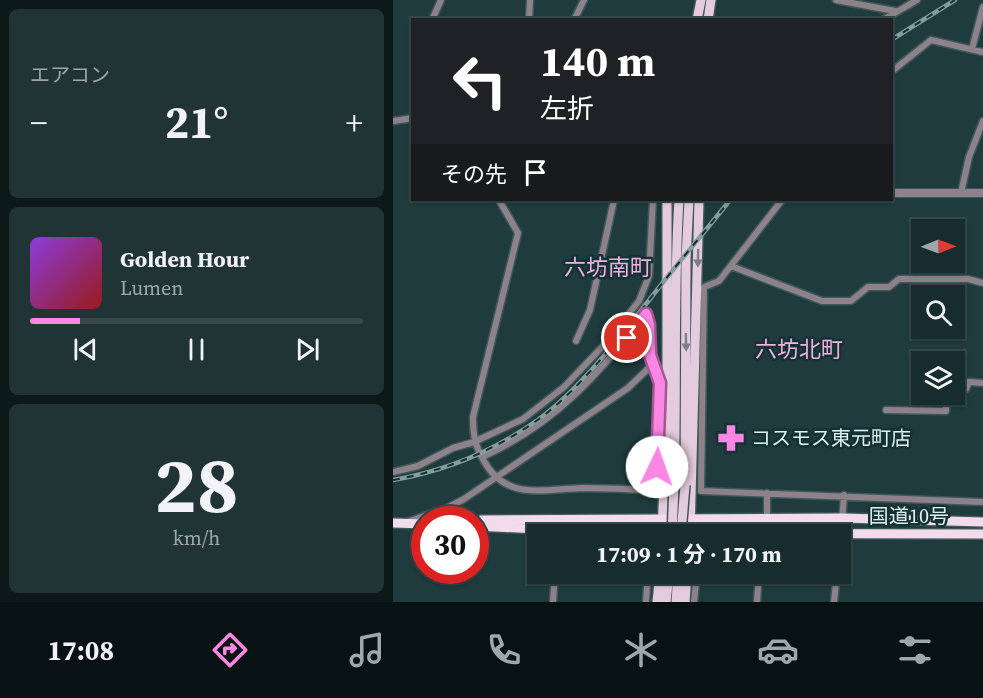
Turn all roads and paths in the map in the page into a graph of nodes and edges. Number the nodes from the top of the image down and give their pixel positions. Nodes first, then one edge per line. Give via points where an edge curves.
1 (441, 0) edge
2 (530, 0) edge
3 (584, 0) edge
4 (701, 0) edge
5 (711, 0) edge
6 (836, 0) edge
7 (917, 0) edge
8 (983, 7) edge
9 (895, 11) junction
10 (433, 18) edge
11 (529, 18) edge
12 (576, 18) edge
13 (697, 18) edge
14 (708, 18) edge
15 (886, 18) edge
16 (972, 49) junction
17 (983, 52) edge
18 (893, 70) edge
19 (411, 118) edge
20 (393, 121) edge
21 (983, 122) edge
22 (893, 193) edge
23 (961, 193) junction
24 (983, 193) edge
25 (500, 201) edge
26 (614, 201) edge
27 (653, 201) edge
28 (667, 201) edge
29 (679, 201) edge
30 (689, 201) edge
31 (699, 201) edge
32 (781, 201) edge
33 (731, 266) junction
34 (983, 283) edge
35 (700, 330) junction
36 (576, 341) dead end
37 (653, 364) junction
38 (983, 383) edge
39 (965, 389) edge
40 (947, 405) edge
41 (886, 410) dead end
42 (474, 442) junction
43 (482, 458) junction
44 (393, 472) edge
45 (495, 478) junction
46 (767, 493) junction
47 (844, 495) junction
48 (983, 502) edge
49 (843, 518) junction
50 (767, 519) junction
51 (489, 520) edge
52 (663, 520) junction
53 (692, 520) junction
54 (983, 522) edge
55 (398, 523) edge
56 (664, 524) edge
57 (667, 524) edge
58 (682, 524) edge
59 (691, 524) edge
60 (843, 524) edge
61 (489, 527) edge
62 (527, 530) edge
63 (851, 534) edge
64 (983, 534) edge
65 (554, 584) edge
66 (647, 584) edge
67 (659, 584) edge
68 (668, 584) edge
69 (677, 584) edge
70 (686, 584) edge
71 (696, 584) edge
72 (758, 584) edge
73 (836, 584) edge
74 (553, 602) edge
75 (646, 602) edge
76 (657, 602) edge
77 (666, 602) edge
78 (676, 602) edge
79 (685, 602) edge
80 (694, 602) edge
81 (757, 602) edge
82 (834, 602) edge

1 - 10 street
2 - 11 street
3 - 12 street
4 - 13 main road
5 - 14 main road
6 - 9 street
7 - 9 street
8 - 16 street
9 - 15 street
16 - 17 street
16 - 18 street via 930,40
19 - 20 street
21 - 23 street via 969,157
22 - 23 street
23 - 24 street
25 - 42 street via 518,233 473,417
26 - 36 street via 590,310
27 - 42 street via 649,276 639,301 564,387 523,418
28 - 52 main road
29 - 57 main road, bridge via 674,485
30 -> 58 main road, bridge
31 -> 35 main road
32 - 33 street
33 - 34 street via 822,301 851,300 868,287 889,287 899,279 968,279
33 - 35 street via 719,281 704,287
35 - 46 street via 701,491
35 - 53 main road
37 - 43 street via 646,314 565,405 531,431
37 - 45 street via 628,388
37 - 45 street via 660,383 656,490 524,490
38 - 39 street via 969,382
40 - 41 street via 947,411
42 - 43 street
42 - 44 street via 419,466
43 - 45 street
45 - 55 street via 447,508
46 - 47 street
46 - 50 street
47 - 48 street
47 - 49 street
49 - 50 highway, 国道10号
49 - 54 highway, 国道10号
49 - 60 street
50 - 53 highway, 国道10号
51 - 52 highway, 国道10号
52 - 53 highway, 国道10号
52 - 56 main road
53 - 59 main road
61 - 62 highway, 国道10号
63 - 64 highway, 国道10号
65 - 74 street
66 - 75 street
67 - 76 main road
68 - 77 main road
69 - 78 main road
70 - 79 main road
71 - 80 street
72 - 81 street
73 - 82 street

